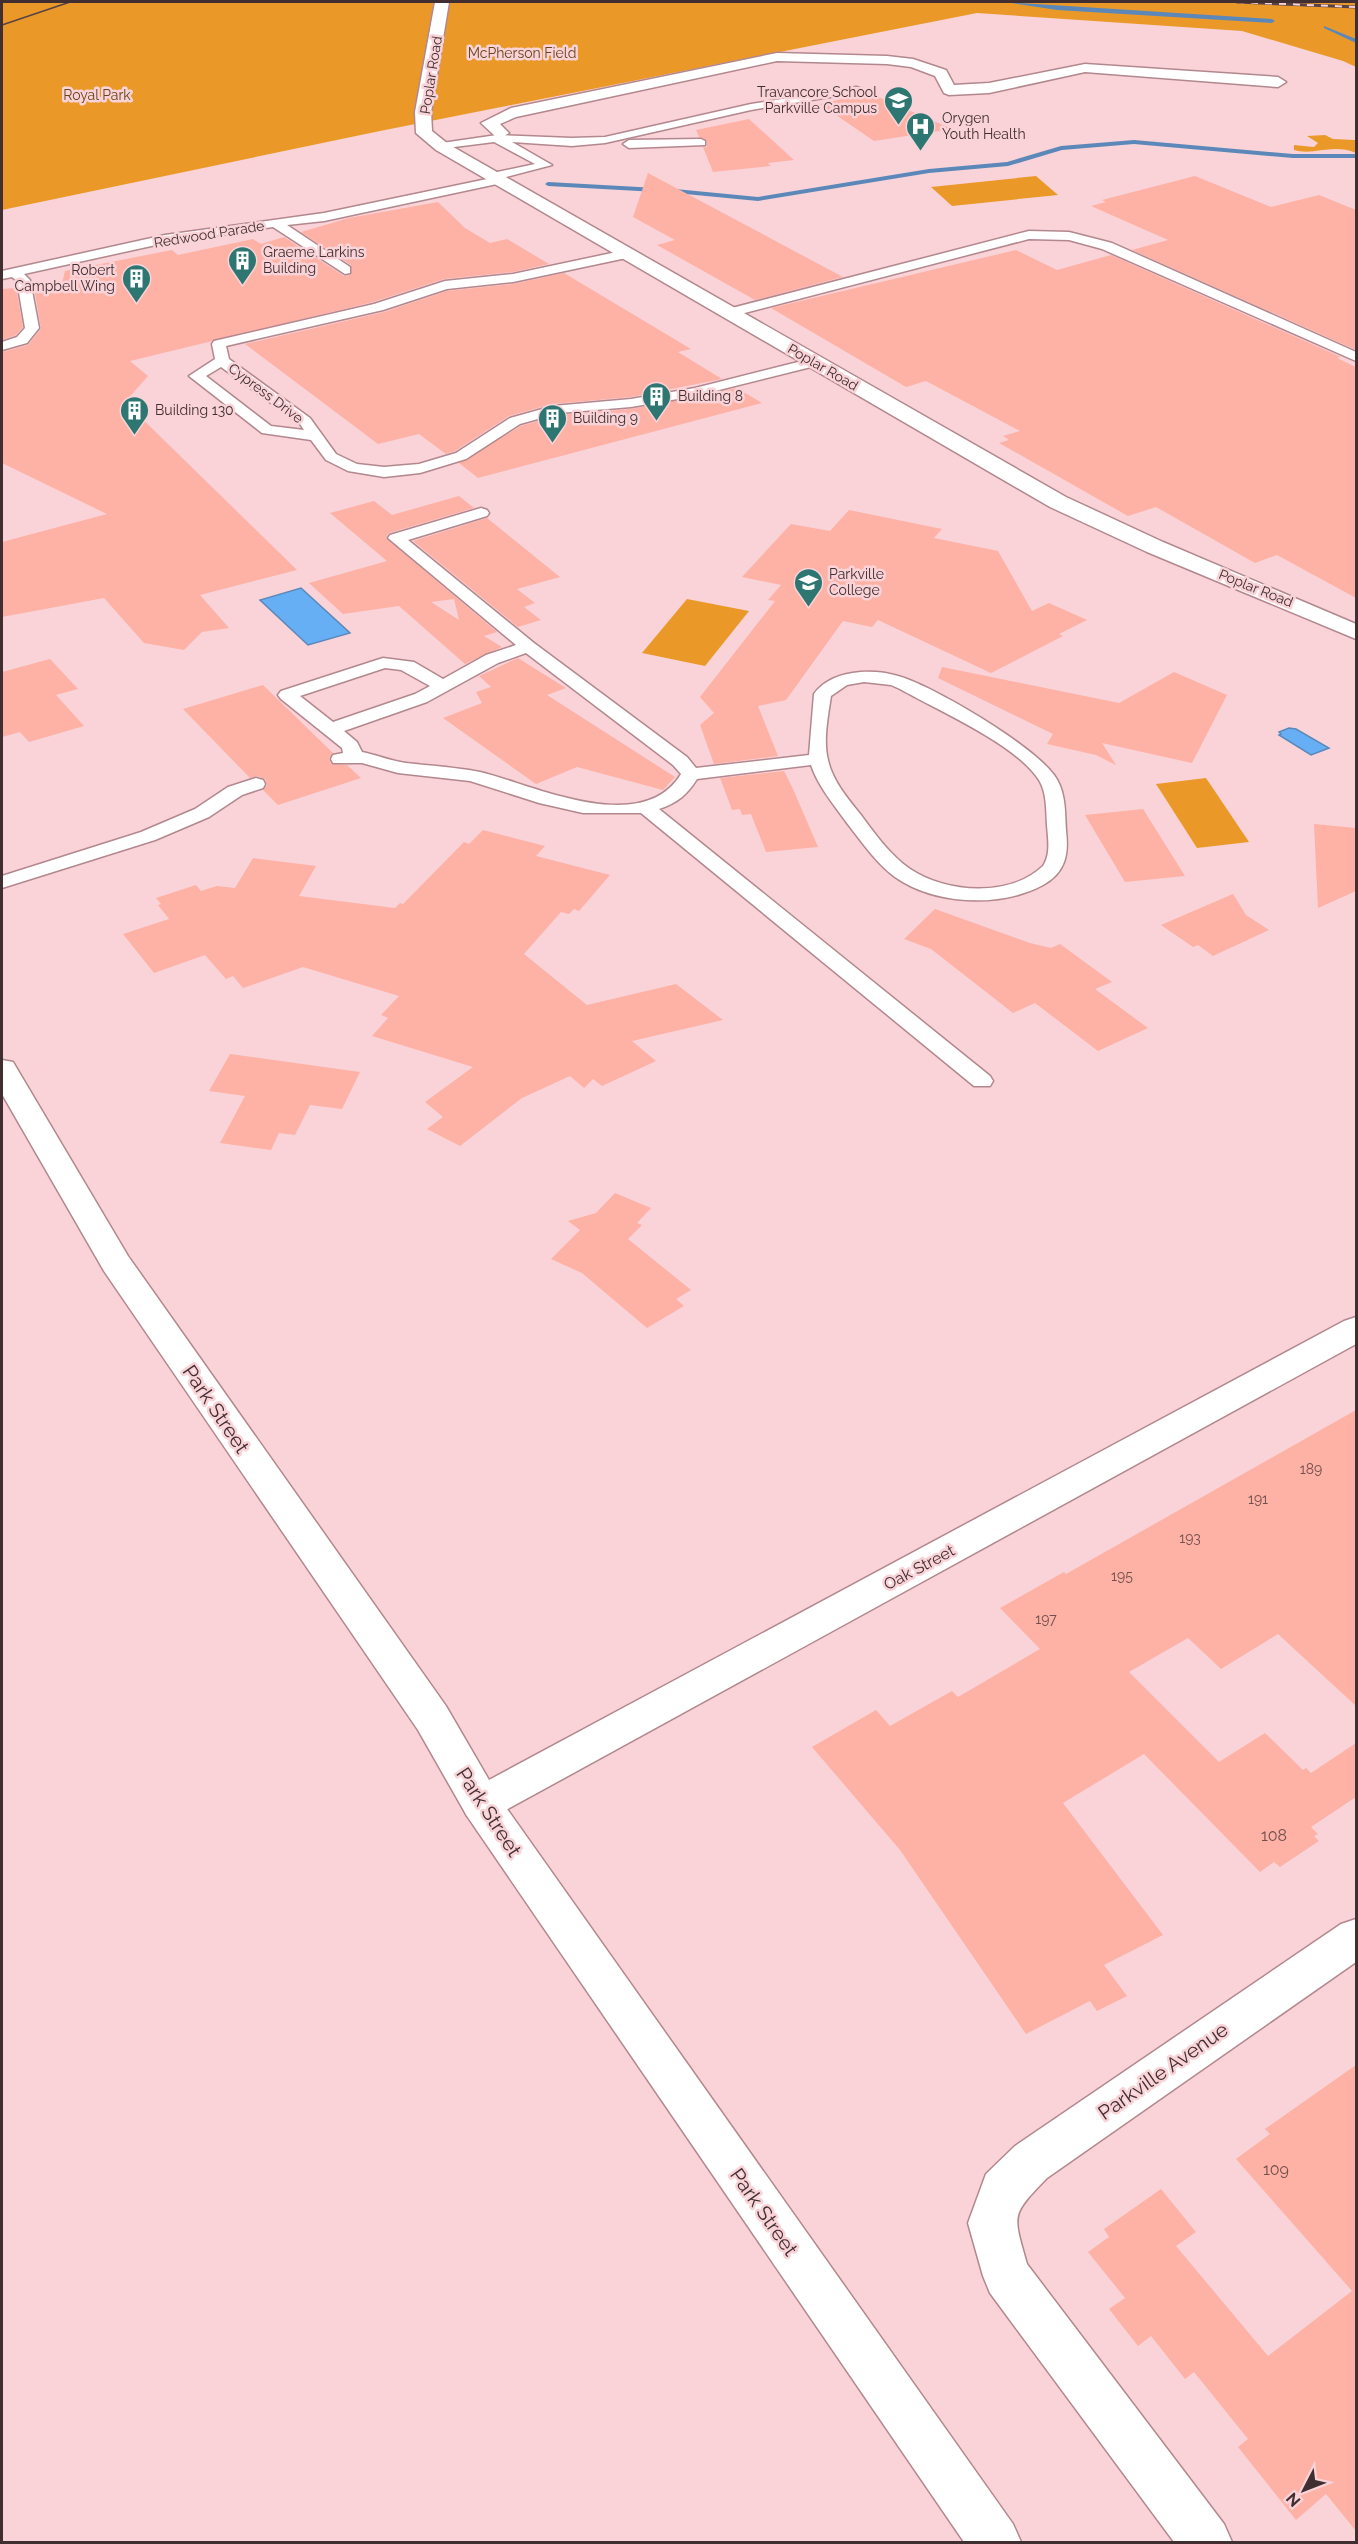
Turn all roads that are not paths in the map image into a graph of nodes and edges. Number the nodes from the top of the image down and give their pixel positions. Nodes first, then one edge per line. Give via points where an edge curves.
1 (442, 2) edge
2 (1278, 82) dead end
3 (856, 90) dead end
4 (661, 113) dead end
5 (682, 123) junction
6 (499, 136) junction
7 (605, 140) junction
8 (701, 143) dead end
9 (442, 147) junction
10 (495, 178) junction
11 (276, 224) junction
12 (626, 254) junction
13 (345, 270) dead end
14 (8, 274) edge
15 (729, 313) junction
16 (2, 346) edge
17 (1356, 357) edge
18 (222, 361) junction
19 (814, 362) junction
20 (315, 436) junction
21 (481, 513) dead end
22 (1356, 632) edge
23 (528, 647) junction
24 (443, 686) junction
25 (331, 729) junction
26 (818, 759) junction
27 (691, 774) junction
28 (256, 784) dead end
29 (646, 808) junction
30 (2, 882) edge
31 (2, 1069) edge
32 (982, 1081) dead end
33 (1356, 1329) edge
34 (482, 1804) junction
35 (1356, 1938) edge
36 (995, 2542) edge
37 (1206, 2542) edge

1 - 9 street, Poplar Road via 423,111 424,133
2 - 6 street via 1085,68 989,88 949,90 941,73 913,63 784,56 511,113 489,123
3 - 5 lane via 751,106
4 - 5 lane
5 - 7 lane
6 - 7 lane via 572,142
6 - 9 lane
6 - 10 lane, Redwood Parade via 546,165
7 - 8 lane via 640,145
9 - 10 street, Poplar Road
10 - 11 lane, Redwood Parade via 324,217
10 - 12 street, Poplar Road
11 - 13 lane
11 - 14 lane, Redwood Parade via 165,239
12 - 15 street, Poplar Road
12 - 18 lane, Cypress Drive via 513,279 445,285 378,307 219,344
14 - 16 lane, Redwood Parade via 24,280 32,328 22,340
15 - 17 lane via 1029,235 1068,235 1107,246
15 - 19 street, Poplar Road
18 - 20 lane, Cypress Drive via 278,399 305,421
18 - 20 lane via 196,376 267,430
19 - 20 lane, Cypress Drive via 684,394 558,409 515,421 461,456 420,468 384,472 353,468 331,457
19 - 22 street, Poplar Road via 1058,502
21 - 23 lane via 396,538
23 - 24 lane via 492,659
23 - 27 lane via 680,761
24 - 25 lane via 421,698
24 - 25 lane via 411,665 398,662 383,663 287,695
25 - 29 lane via 351,746 347,757 479,778 578,806
26 - 26 lane via 822,699 827,689 864,677 906,685 1006,743 1047,777 1055,808 1058,848 1054,864 1029,884 997,893 961,893 923,884 889,862 836,792
26 - 27 lane
27 - 29 lane via 687,785 674,797
28 - 30 lane via 148,836
29 - 32 lane
31 - 34 street, Park Street via 116,1263 432,1718
33 - 34 street, Oak Street
34 - 36 street, Park Street
35 - 37 street, Parkville Avenue via 1031,2162 1003,2190 992,2223 1008,2277

